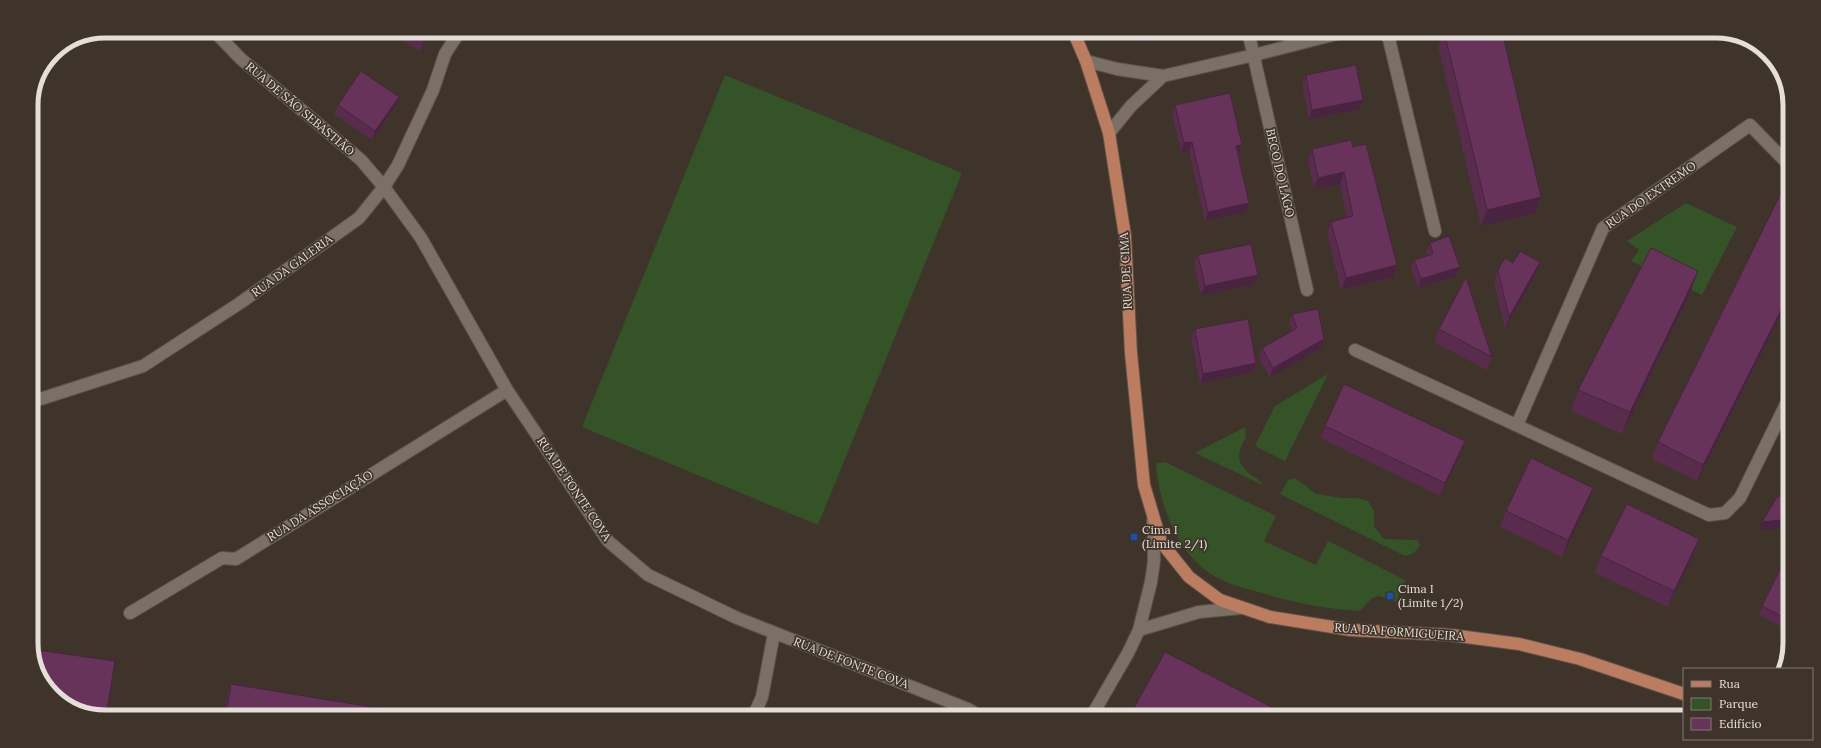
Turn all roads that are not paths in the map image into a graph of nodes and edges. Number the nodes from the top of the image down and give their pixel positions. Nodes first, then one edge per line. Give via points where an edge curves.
1 (220, 38) edge
2 (455, 38) edge
3 (1076, 38) edge
4 (1250, 38) edge
5 (1321, 38) edge
6 (1389, 38) edge
7 (1254, 55) junction
8 (1086, 61) junction
9 (1163, 76) junction
10 (1109, 133) junction
11 (1783, 159) edge
12 (384, 187) junction
13 (1435, 231) dead end
14 (1307, 290) dead end
15 (1355, 350) dead end
16 (507, 390) junction
17 (38, 400) edge
18 (1783, 410) edge
19 (1517, 425) junction
20 (1153, 516) junction
21 (1241, 608) junction
22 (130, 613) dead end
23 (1139, 630) junction
24 (774, 633) junction
25 (1683, 694) edge
26 (756, 710) edge
27 (970, 710) edge
28 (1095, 710) edge

1 - 12 street, RUA DE SÃO SEBASTIÃO via 240,59 361,160
2 - 12 street, RUA DA GALERIA via 445,54 433,90 398,165
3 - 8 main road, RUA DE CIMA
4 - 7 street, BECO DO LAGO
5 - 7 street
6 - 13 street
7 - 9 street
7 - 14 street, BECO DO LAGO
8 - 9 street
8 - 10 main road, RUA DE CIMA
9 - 10 street via 1131,106
10 - 20 main road, RUA DE CIMA via 1125,236 1131,353 1144,485
11 - 19 street, RUA DO EXTREMO via 1750,125 1603,228
12 - 16 street, RUA DE FONTE COVA via 421,238
12 - 17 street, RUA DA GALERIA via 359,218 240,303 143,366
15 - 19 street
16 - 22 street, RUA DA ASSOCIAÇÃO via 236,559 222,558
16 - 24 street, RUA DE FONTE COVA via 608,541 648,575
18 - 19 street via 1740,498 1725,513 1709,515
20 - 21 main road, RUA DA FORMIGUEIRA via 1161,542 1189,578 1220,600
20 - 23 street via 1154,561
21 - 23 street via 1199,612
21 - 25 main road, RUA DA FORMIGUEIRA via 1270,617 1351,630 1451,635 1519,644 1580,660
23 - 28 street
24 - 26 street via 762,697
24 - 27 street, RUA DE FONTE COVA

